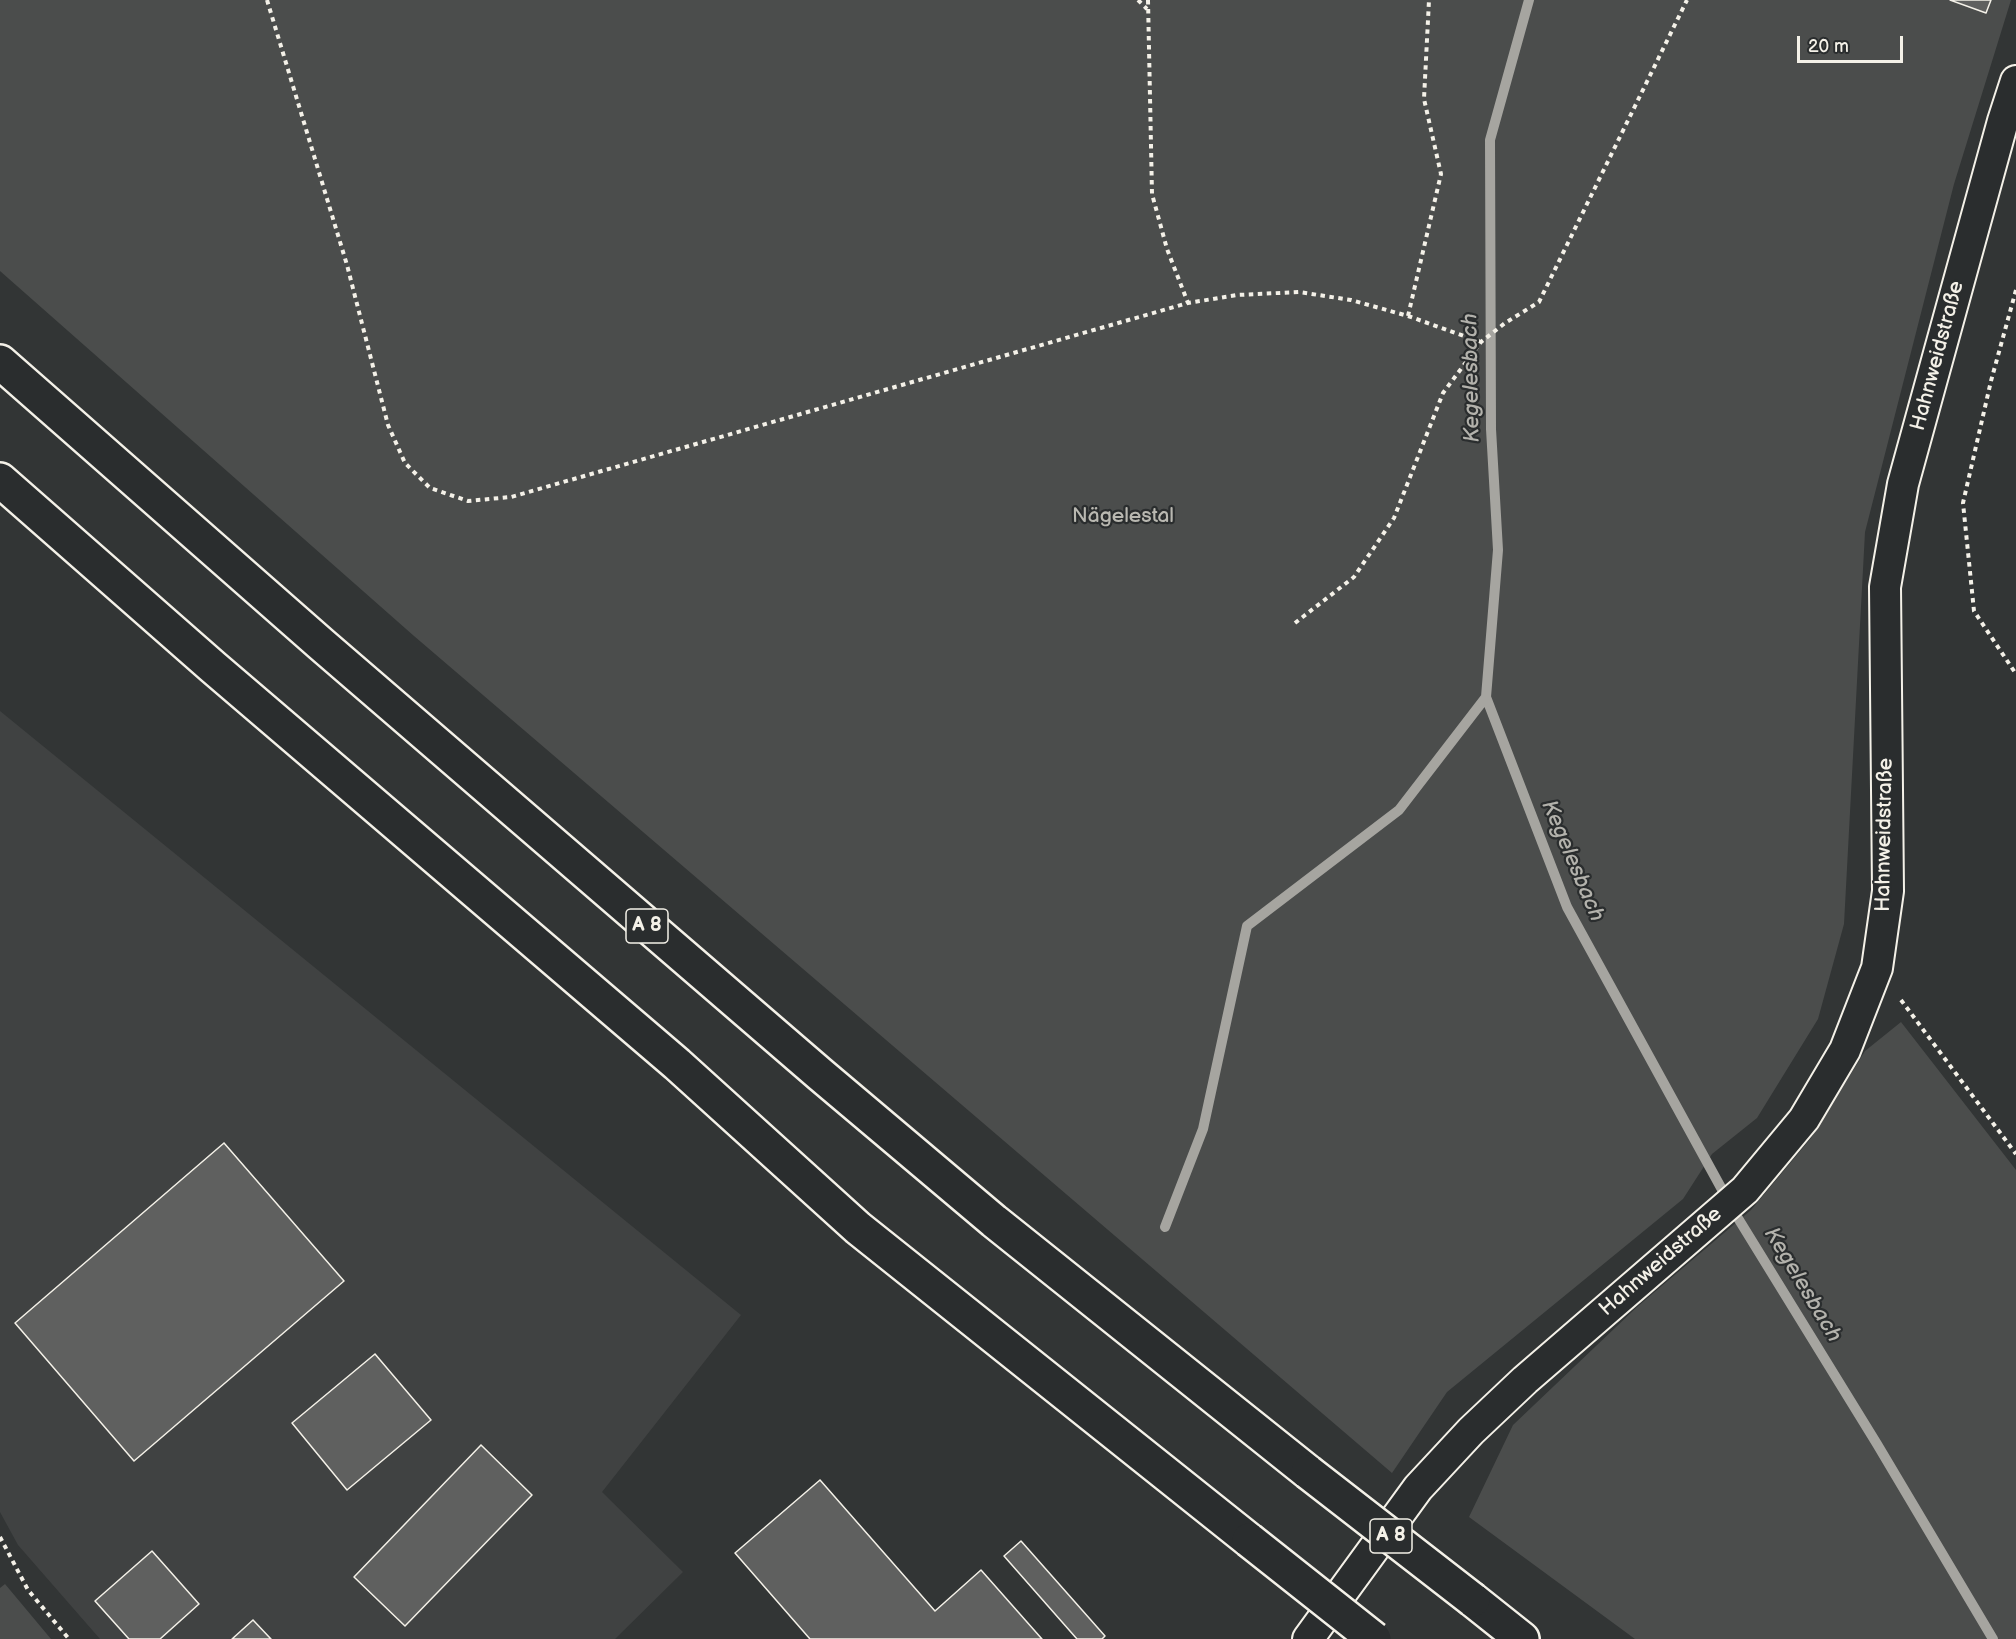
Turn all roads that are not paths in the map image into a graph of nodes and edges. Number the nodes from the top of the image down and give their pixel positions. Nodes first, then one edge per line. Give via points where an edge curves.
1 (2016, 81) edge
2 (0, 362) edge
3 (0, 480) edge
4 (1308, 1639) edge
5 (1374, 1639) edge
6 (1522, 1639) edge

1 - 4 street, Hahnweidstraße via 1903,484 1886,587 1888,891 1877,968 1845,1050 1804,1119 1745,1190 1525,1380 1418,1488
2 - 6 highway, A 8, bridge via 839,1091 994,1221
3 - 5 highway, bridge via 677,1064 858,1228

